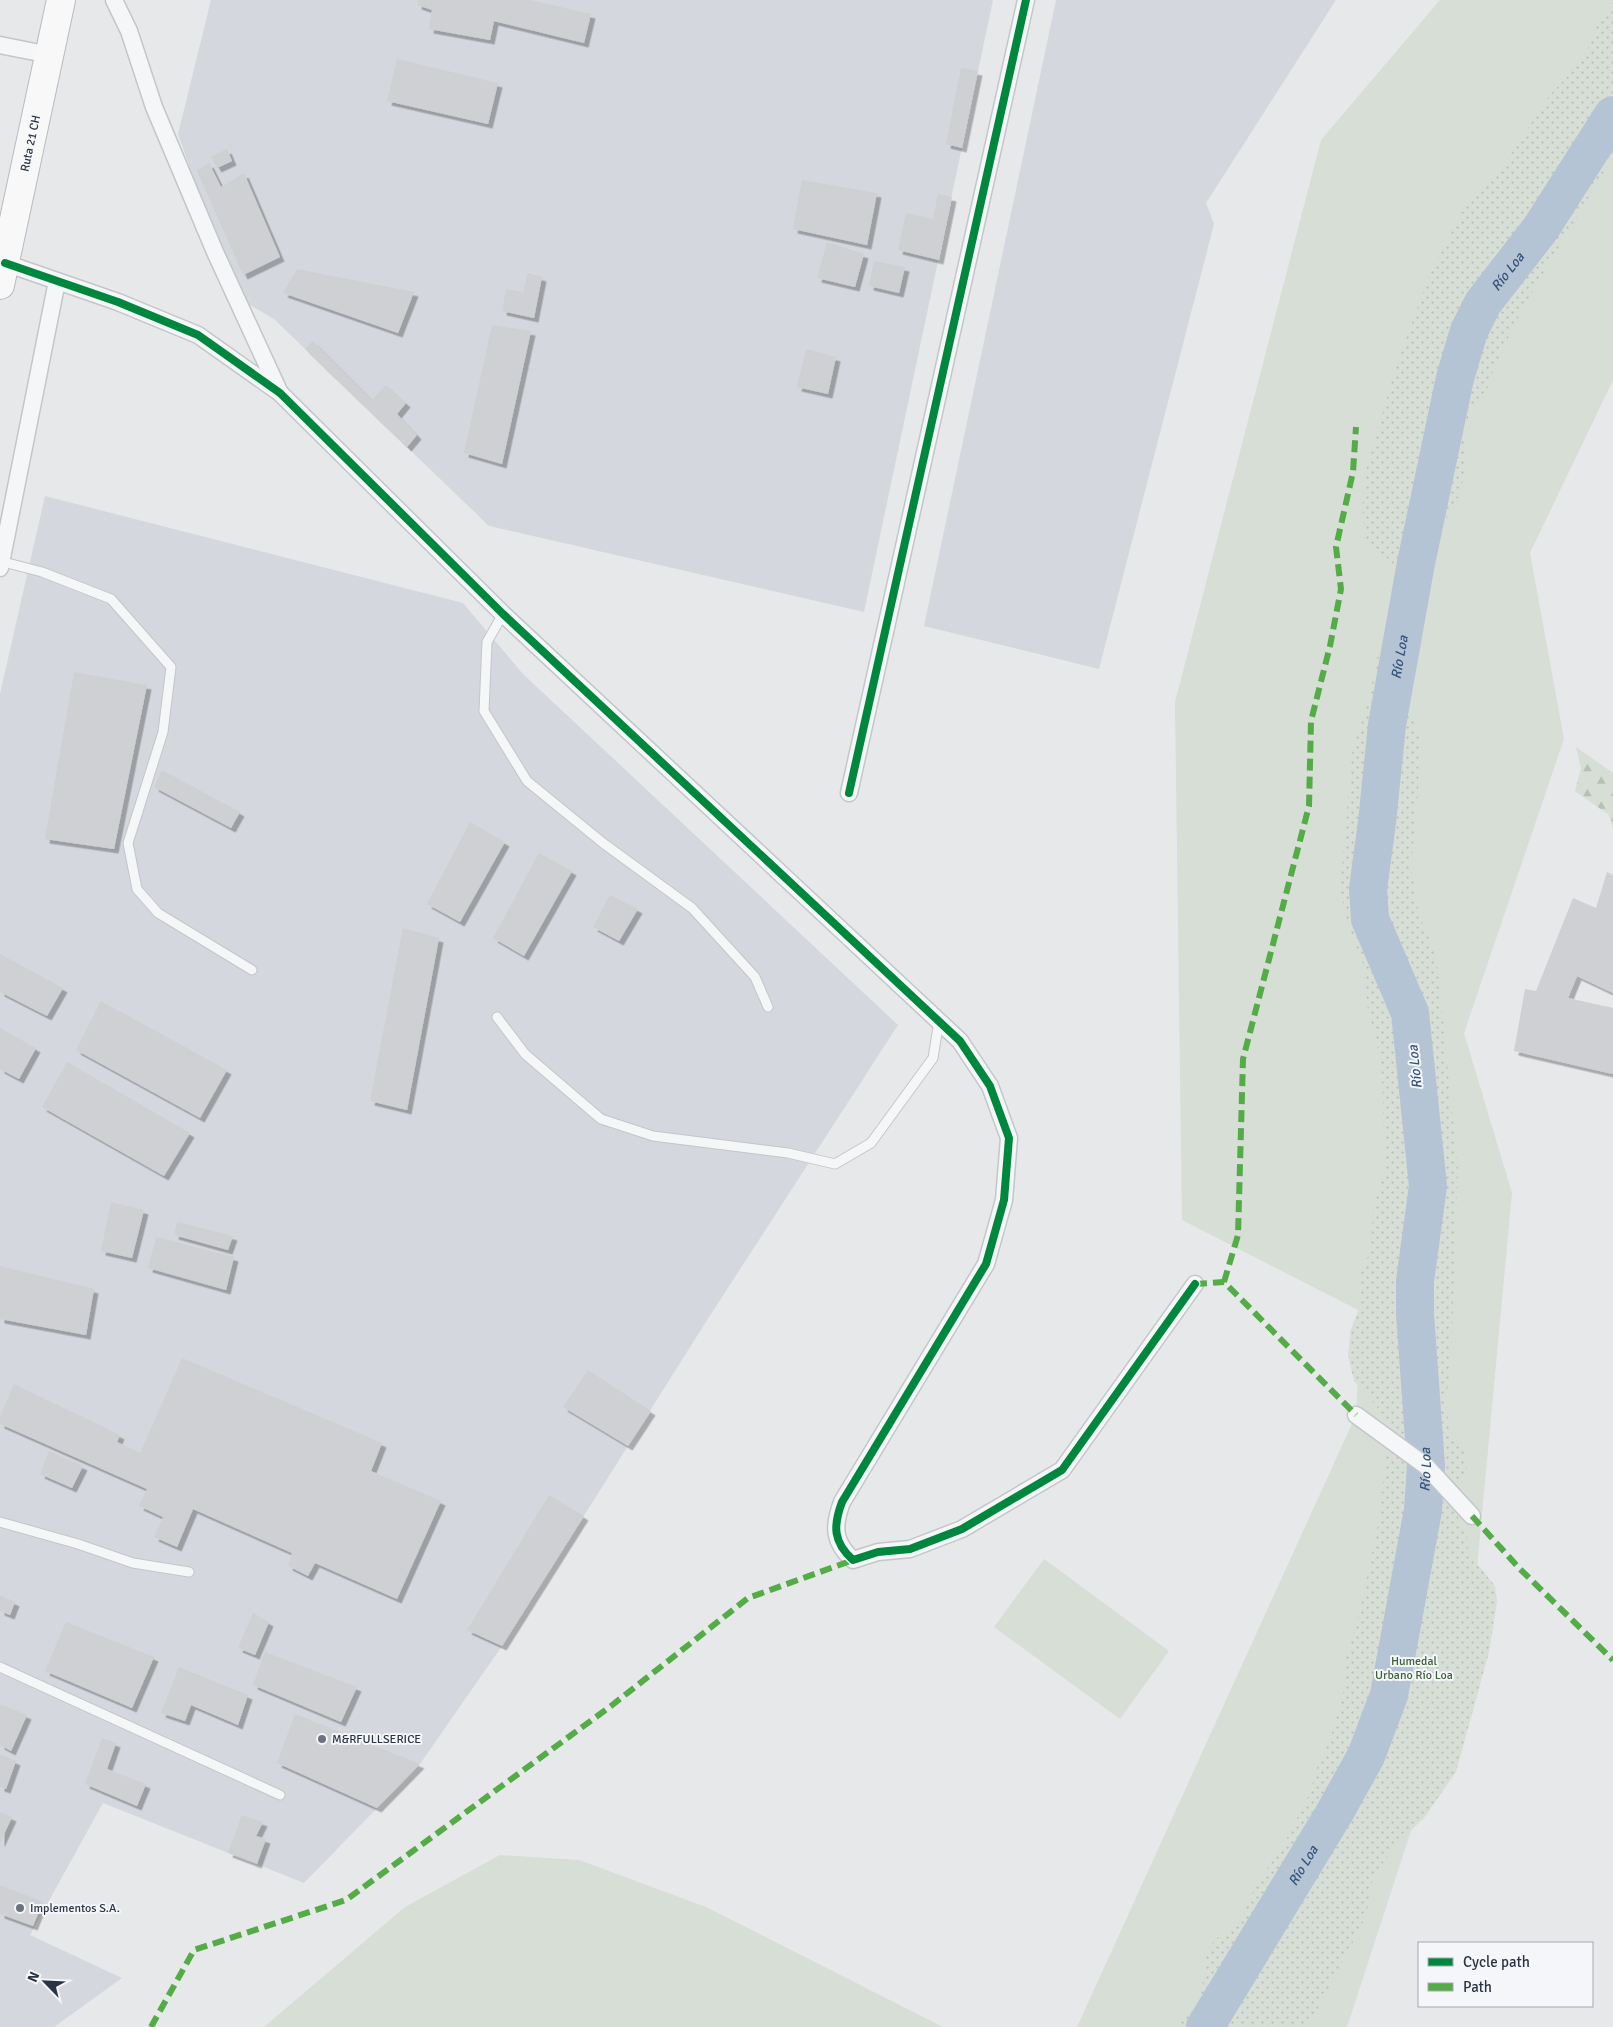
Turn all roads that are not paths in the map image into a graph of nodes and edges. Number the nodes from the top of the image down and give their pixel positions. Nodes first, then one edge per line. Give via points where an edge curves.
1 (61, 0) edge
2 (114, 0) edge
3 (1026, 0) edge
4 (0, 45) edge
5 (50, 55) junction
6 (2, 274) edge
7 (57, 281) junction
8 (280, 393) junction
9 (0, 563) edge
10 (503, 614) junction
11 (849, 793) dead end
12 (252, 970) dead end
13 (768, 1007) dead end
14 (497, 1017) dead end
15 (939, 1021) junction
16 (1195, 1284) dead end
17 (1356, 1415) dead end
18 (1472, 1516) dead end
19 (0, 1522) edge
20 (189, 1572) dead end
21 (0, 1667) edge
22 (280, 1795) dead end

1 - 5 highway, Ruta 21 CH
2 - 8 street via 129,31 154,106
3 - 11 street
4 - 5 street
5 - 6 highway, Ruta 21 CH
6 - 7 street
7 - 8 street via 198,335
7 - 9 street
8 - 10 street
9 - 12 lane via 42,572 111,599 171,667 163,732 128,843 137,889 158,913
10 - 13 lane via 487,642 484,711 527,781 603,843 692,908 755,977
10 - 15 street
14 - 15 lane via 525,1054 601,1119 653,1136 788,1153 835,1164 871,1143 933,1058
15 - 16 street via 960,1041 990,1086 1003,1120 1009,1138 1004,1200 986,1264 842,1502 835,1520 842,1550 853,1560 878,1552 910,1549 962,1529 1062,1470
17 - 18 street via 1426,1466
19 - 20 lane via 132,1563
21 - 22 lane

